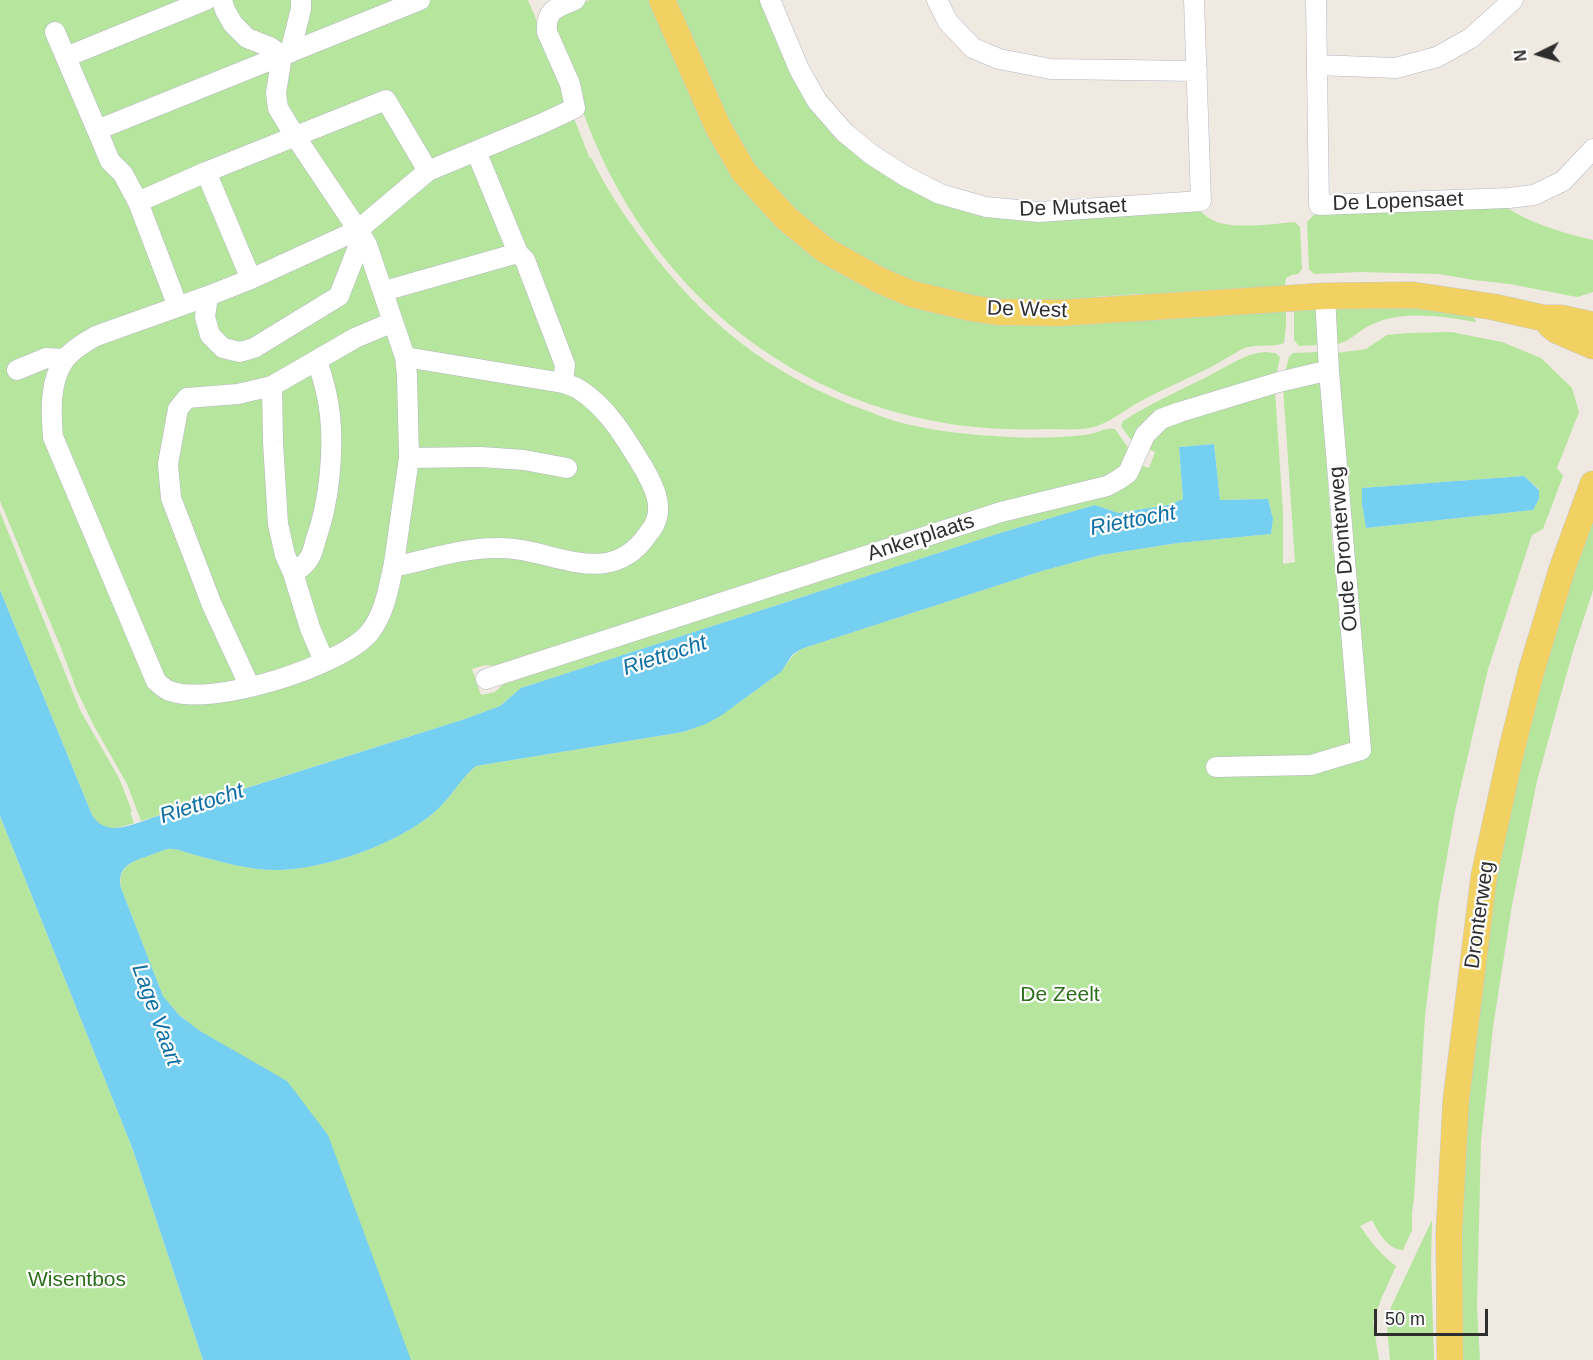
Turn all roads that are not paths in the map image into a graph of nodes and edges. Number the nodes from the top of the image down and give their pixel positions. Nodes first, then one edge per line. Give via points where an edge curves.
1 (206, 0) edge
2 (222, 0) edge
3 (301, 0) edge
4 (420, 0) edge
5 (575, 0) edge
6 (662, 0) edge
7 (770, 0) edge
8 (937, 0) edge
9 (1194, 0) edge
10 (1316, 0) edge
11 (1513, 0) edge
12 (55, 32) dead end
13 (286, 55) junction
14 (66, 57) junction
15 (1317, 65) junction
16 (1197, 71) junction
17 (97, 130) junction
18 (295, 136) junction
19 (1593, 149) edge
20 (476, 151) junction
21 (428, 171) junction
22 (206, 172) junction
23 (138, 202) junction
24 (360, 233) junction
25 (518, 253) junction
26 (251, 279) junction
27 (384, 291) junction
28 (208, 296) junction
29 (1325, 296) junction
30 (178, 307) junction
31 (1543, 318) junction
32 (393, 322) junction
33 (1593, 325) edge
34 (1593, 346) edge
35 (405, 357) junction
36 (65, 359) junction
37 (317, 360) junction
38 (17, 370) dead end
39 (1329, 372) junction
40 (563, 383) junction
41 (272, 386) junction
42 (409, 458) junction
43 (567, 468) dead end
44 (1593, 484) edge
45 (394, 563) junction
46 (293, 573) junction
47 (324, 661) junction
48 (486, 680) dead end
49 (250, 687) junction
50 (1216, 767) dead end
51 (1450, 1360) edge

1 - 14 street
2 - 13 street via 233,24 247,38
3 - 13 street
4 - 13 street
5 - 20 street via 550,13 547,32 570,84 575,108
6 - 29 main road, De West via 718,127 744,172 806,236 881,281 941,302 997,312 1059,313
7 - 16 street, De Mutsaet via 798,69 817,101 844,132 905,176 940,194 986,207 1039,212 1201,201
8 - 16 street via 948,22 973,48 999,59 1051,69
9 - 16 street, De Mutsaet
10 - 15 street, De Lopensaet
11 - 15 street via 1471,38 1437,57 1396,68
12 - 14 street
13 - 17 street
13 - 18 street via 276,93 278,108
14 - 17 street
15 - 19 street, De Lopensaet via 1319,205 1534,195 1563,181
17 - 23 street via 110,161 123,174
18 - 21 street via 386,100
18 - 22 street
18 - 24 street
20 - 21 street
20 - 25 street
21 - 24 street
22 - 23 street
22 - 26 street
23 - 30 street
24 - 26 street
24 - 27 street
24 - 28 street via 339,296 254,348 240,352 223,348 210,335 205,317
25 - 27 street
25 - 40 street via 525,260 566,365
26 - 28 street
27 - 32 street
28 - 30 street
29 - 31 main road, De West via 1413,296
29 - 39 street, Oude Dronterweg
30 - 36 street via 96,336
31 - 33 main road, De West
31 - 34 main road, De West via 1556,330
32 - 35 street
32 - 37 street
35 - 40 street
35 - 42 street
36 - 38 street via 46,358
36 - 49 street via 55,380 51,405 53,437 156,681 172,692 189,695
37 - 41 street
37 - 46 street via 325,385 332,447 326,501 310,557
39 - 48 street, Ankerplaats via 1279,382 1161,419 1145,435 1128,473 1107,486 1001,512
39 - 50 street, Oude Dronterweg via 1361,750 1311,765
40 - 45 street via 579,389 601,406 649,478 658,513 643,542 625,557 607,564 578,563 498,547 468,549 402,566
41 - 46 street via 278,524
41 - 49 street via 238,394 187,398 178,409 168,464 171,498 212,605
42 - 43 street via 481,457
42 - 45 street
44 - 51 main road, Dronterweg via 1531,672 1484,876 1456,1100 1449,1233
45 - 47 street via 378,620 370,632 358,644
46 - 47 street
47 - 49 street

